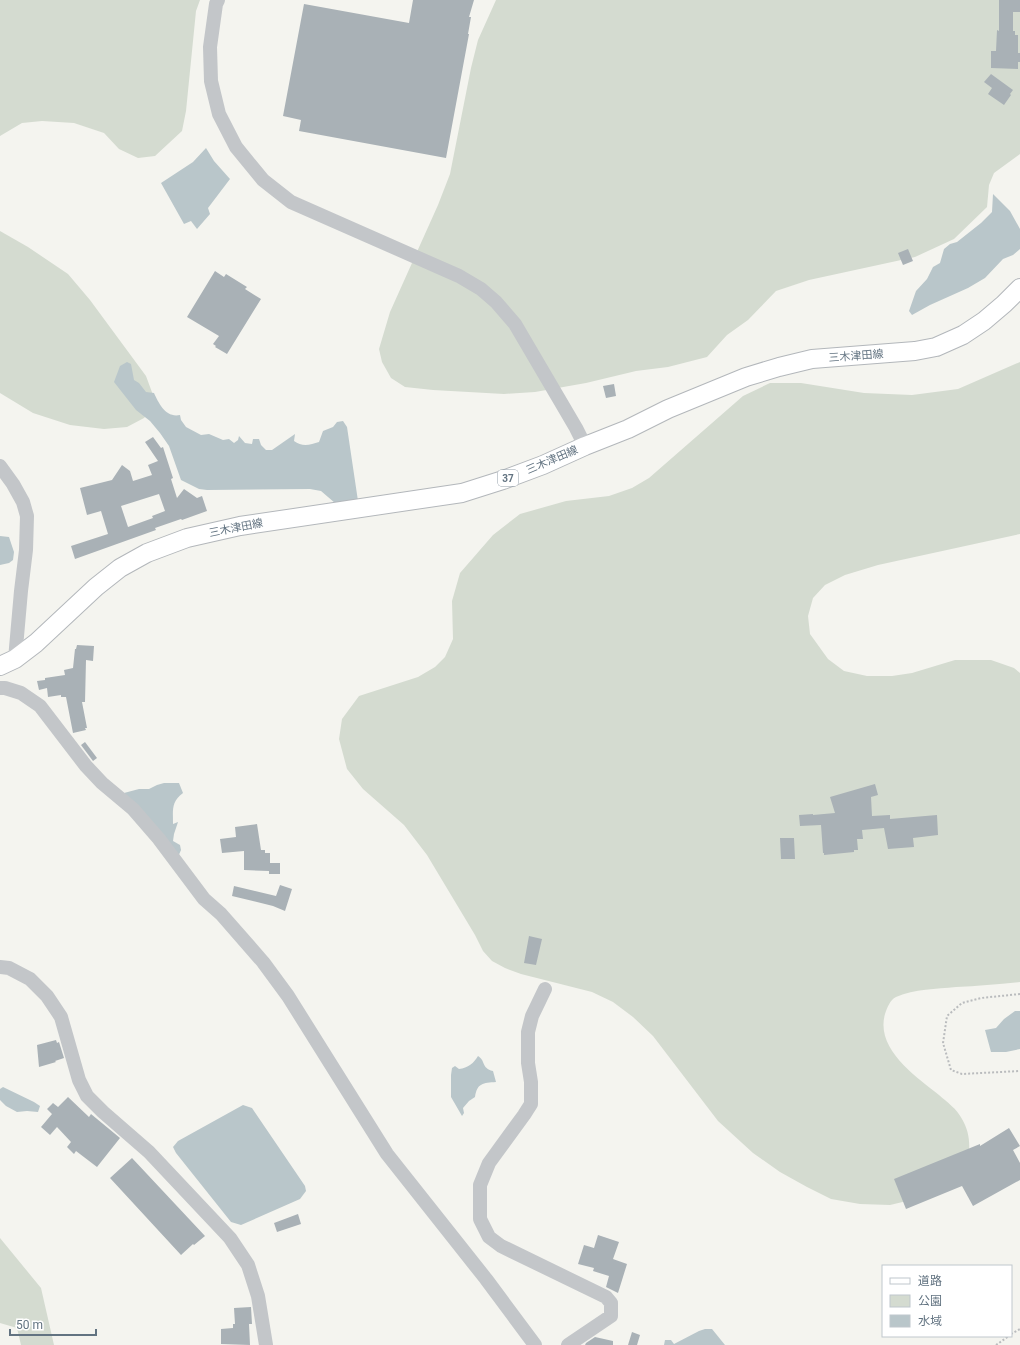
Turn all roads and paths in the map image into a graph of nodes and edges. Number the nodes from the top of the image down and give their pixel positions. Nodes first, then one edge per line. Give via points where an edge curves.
1 (218, 0) edge
2 (1020, 288) edge
3 (585, 446) junction
4 (0, 466) edge
5 (8, 663) edge
6 (0, 688) edge
7 (0, 967) edge
8 (545, 988) dead end
9 (1020, 994) edge
10 (1020, 1071) edge
11 (1007, 1337) edge
12 (266, 1345) edge
13 (535, 1345) edge
14 (568, 1345) edge
15 (996, 1345) edge

1 - 3 street via 210,47 211,81 219,114 236,147 263,180 292,202 459,276 481,289 515,324
2 - 3 main road, 三木津田線 / 37 via 984,321 963,335 936,347 812,359 779,367 746,377
3 - 5 main road, 三木津田線 / 37 via 543,465 462,493 240,526 187,538 147,553 120,568 36,643
4 - 5 street via 23,502 27,516 21,591
6 - 13 street via 21,693 40,706 86,766 133,809 204,898 263,962 288,996 387,1154
7 - 12 street via 9,968 30,979 47,996 61,1017 79,1080 87,1096 149,1152 230,1238 248,1265 258,1296
8 - 14 street via 532,1016 528,1032 531,1104 489,1163 480,1185 480,1219 489,1237 501,1246 606,1297 611,1303 611,1316
9 - 10 path via 981,998 962,1003 947,1016 943,1043 951,1070 962,1074
11 - 15 path

